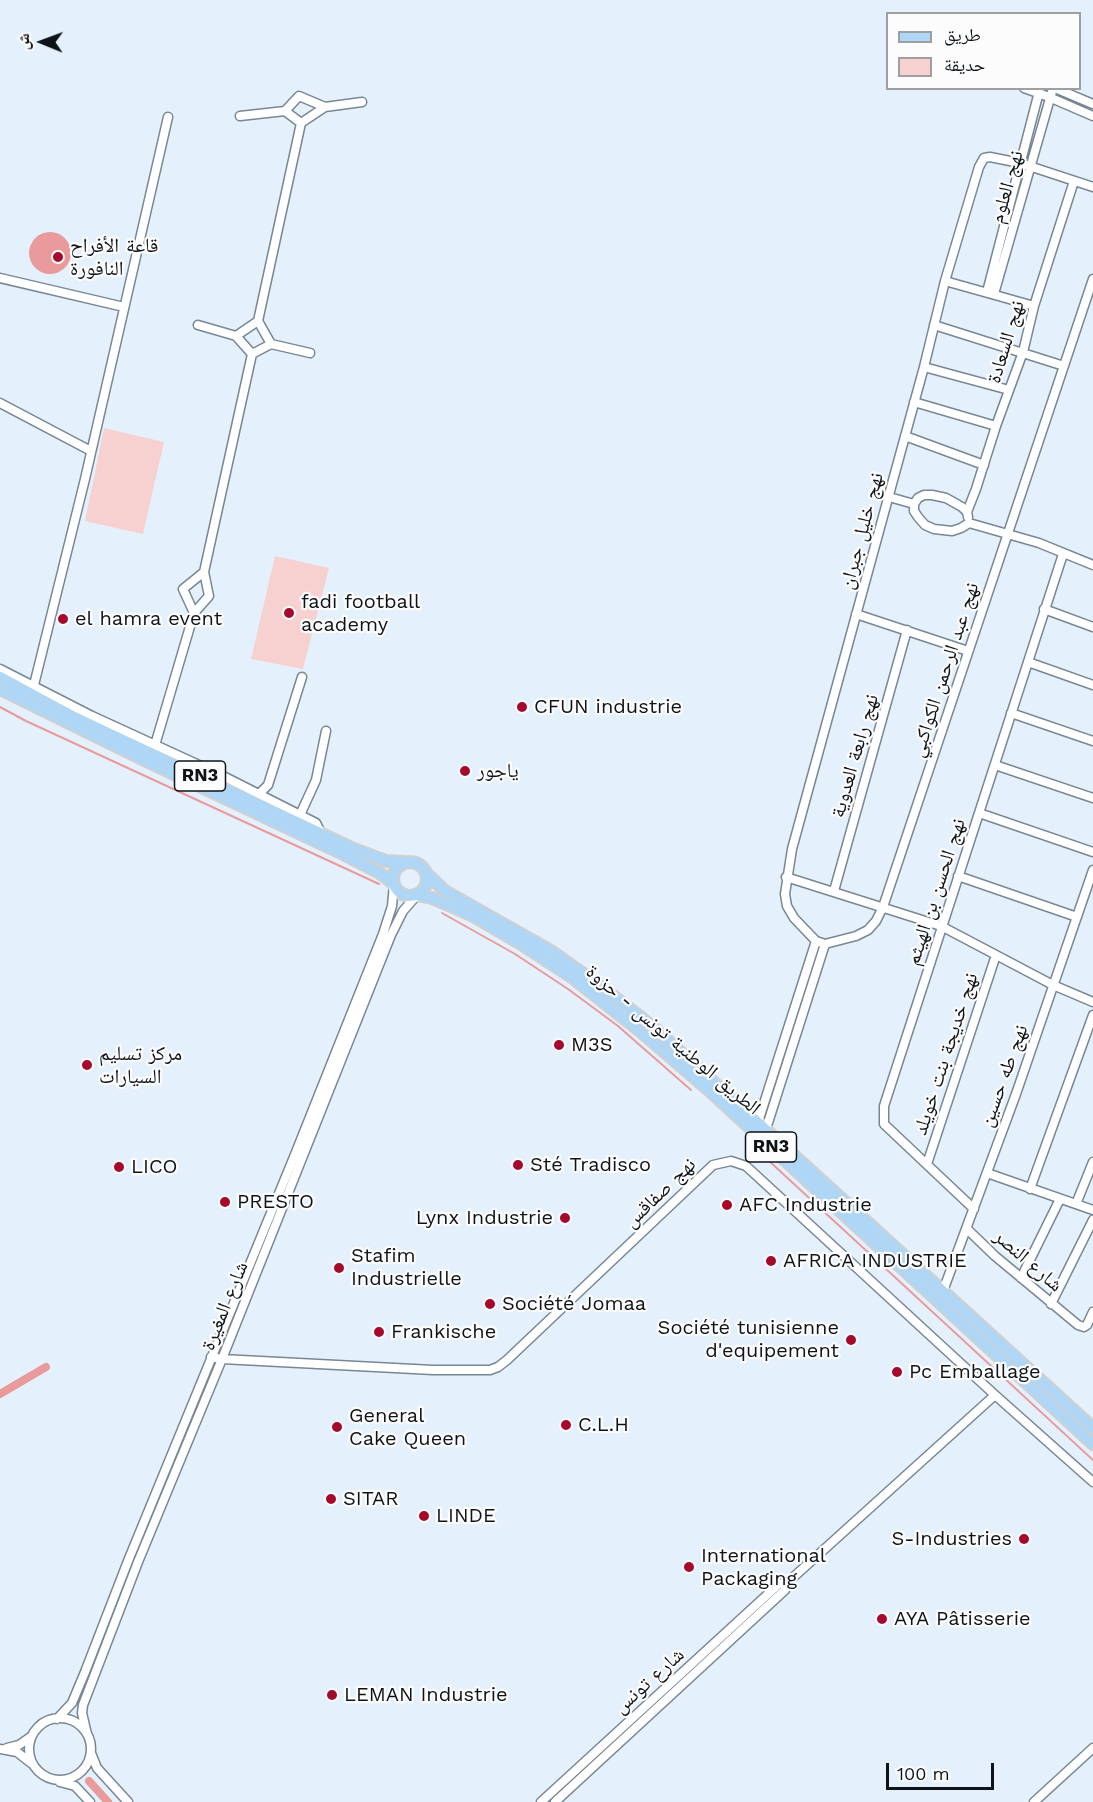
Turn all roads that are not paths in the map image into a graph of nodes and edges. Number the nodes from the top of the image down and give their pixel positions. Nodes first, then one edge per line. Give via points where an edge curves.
1 (1039, 91) edge
2 (1053, 92) edge
3 (362, 102) dead end
4 (1093, 104) edge
5 (325, 107) junction
6 (285, 111) junction
7 (240, 116) dead end
8 (1093, 116) edge
9 (168, 117) dead end
10 (301, 123) junction
11 (1020, 164) junction
12 (1030, 167) junction
13 (1074, 181) junction
14 (1093, 187) edge
15 (0, 278) edge
16 (1093, 279) edge
17 (945, 281) junction
18 (991, 293) junction
19 (1034, 306) junction
20 (124, 307) junction
21 (258, 321) junction
22 (198, 325) dead end
23 (934, 325) junction
24 (236, 336) junction
25 (271, 344) junction
26 (1023, 352) junction
27 (310, 353) dead end
28 (252, 354) junction
29 (1064, 366) junction
30 (924, 367) junction
31 (1009, 390) junction
32 (914, 402) junction
33 (0, 403) edge
34 (996, 426) junction
35 (905, 436) junction
36 (91, 452) junction
37 (984, 465) junction
38 (889, 497) junction
39 (914, 504) junction
40 (967, 512) junction
41 (969, 523) junction
42 (1008, 535) junction
43 (1063, 554) junction
44 (1093, 565) edge
45 (204, 572) junction
46 (1044, 609) junction
47 (194, 613) junction
48 (856, 614) junction
49 (1093, 627) edge
50 (907, 630) junction
51 (968, 651) junction
52 (1028, 662) junction
53 (0, 669) edge
54 (0, 677) edge
55 (302, 677) dead end
56 (1093, 685) edge
57 (0, 689) edge
58 (32, 690) junction
59 (1011, 713) junction
60 (326, 731) dead end
61 (1093, 741) edge
62 (155, 745) junction
63 (994, 765) junction
64 (259, 794) junction
65 (1093, 798) edge
66 (979, 813) junction
67 (300, 815) junction
68 (321, 833) junction
69 (1093, 852) edge
70 (404, 862) junction
71 (1093, 870) edge
72 (427, 874) junction
73 (958, 876) junction
74 (786, 877) junction
75 (394, 884) junction
76 (834, 891) junction
77 (417, 895) junction
78 (883, 908) junction
79 (1077, 917) junction
80 (941, 926) junction
81 (821, 942) junction
82 (996, 955) junction
83 (1053, 986) junction
84 (1093, 1002) edge
85 (1093, 1015) edge
86 (762, 1126) junction
87 (1093, 1162) edge
88 (927, 1164) junction
89 (987, 1173) junction
90 (1030, 1189) junction
91 (1060, 1199) junction
92 (1076, 1204) junction
93 (974, 1209) junction
94 (1093, 1210) edge
95 (1093, 1220) edge
96 (967, 1229) junction
97 (1021, 1278) junction
98 (943, 1291) junction
99 (1051, 1304) junction
100 (1093, 1312) edge
101 (211, 1357) junction
102 (222, 1359) junction
103 (995, 1395) junction
104 (1093, 1428) edge
105 (1093, 1444) edge
106 (1093, 1482) edge
107 (784, 1585) junction
108 (57, 1719) junction
109 (87, 1734) junction
110 (32, 1736) junction
111 (1093, 1748) edge
112 (2, 1749) edge
113 (91, 1752) junction
114 (33, 1764) junction
115 (51, 1779) junction
116 (90, 1802) edge
117 (128, 1802) edge
118 (541, 1802) edge
119 (555, 1802) edge
120 (1034, 1802) edge

1 - 2 street
1 - 11 street, نهج العلوم
2 - 4 street
2 - 8 street
2 - 12 street, نهج العلوم
3 - 5 street
5 - 6 street via 299,96
5 - 10 street
6 - 7 street
6 - 10 street
9 - 20 street
10 - 21 street
11 - 12 street, نهج خليل جبران
11 - 17 street, نهج خليل جبران via 990,157 981,161
11 - 18 street, نهج العلوم
12 - 13 street, نهج خليل جبران
12 - 18 street, نهج العلوم
13 - 14 street, نهج خليل جبران
13 - 19 street, نهج السعادة
15 - 20 street
16 - 29 street, نهج عبد الرحمن الكواكبي
17 - 18 street
17 - 23 street, نهج خليل جبران
18 - 19 street
19 - 26 street, نهج السعادة
20 - 36 street
21 - 24 street
21 - 25 street
22 - 24 street
23 - 26 street
23 - 30 street, نهج خليل جبران
24 - 28 street
25 - 27 street
25 - 28 street
26 - 29 street
26 - 31 street, نهج السعادة
28 - 45 street
29 - 42 street, نهج عبد الرحمن الكواكبي
30 - 31 street
30 - 32 street, نهج خليل جبران
31 - 34 street, نهج السعادة
32 - 34 street
32 - 35 street, نهج خليل جبران
33 - 36 street
34 - 37 street, نهج السعادة
35 - 37 street
35 - 38 street, نهج خليل جبران
36 - 58 street
37 - 40 street, نهج السعادة
38 - 39 street
38 - 48 street, نهج خليل جبران
39 - 40 street via 924,495 932,495 956,502
39 - 41 street via 918,517 934,529 952,531
40 - 41 street
41 - 42 street
42 - 43 street
42 - 51 street, نهج عبد الرحمن الكواكبي
43 - 44 street
43 - 46 street, نهج الحسن بن الهيثم
45 - 47 street via 209,596
45 - 47 street via 183,589
46 - 49 street
46 - 52 street, نهج الحسن بن الهيثم
47 - 62 street
48 - 50 street
48 - 74 street, نهج خليل جبران
50 - 51 street
50 - 76 street, نهج رابعة العدوية
51 - 78 street, نهج عبد الرحمن الكواكبي
52 - 56 street
52 - 59 street, نهج الحسن بن الهيثم
53 - 58 street
54 - 58 main road, RN3
55 - 64 street via 268,785
57 - 75 main road, RN3 via 343,854
58 - 62 street
58 - 68 main road, RN3 via 70,715
59 - 61 street
59 - 63 street, نهج الحسن بن الهيثم
60 - 67 street via 316,780
62 - 64 street
63 - 65 street
63 - 66 street, نهج الحسن بن الهيثم
64 - 67 street
66 - 69 street
66 - 73 street, نهج الحسن بن الهيثم
67 - 68 street via 316,823
68 - 70 main road, RN3 via 367,855
70 - 72 main road, RN3 via 418,863
70 - 75 main road via 394,871
71 - 79 street, نهج طه حسين
72 - 77 main road via 426,886
72 - 86 main road, الطريق الوطنية تونس - حزوة / RN3 via 445,891 550,951 603,988
73 - 79 street
73 - 80 street, نهج الحسن بن الهيثم
74 - 76 street
74 - 81 street, نهج خليل جبران via 787,906 794,918
75 - 77 main road, RN3 via 403,894
75 - 101 street, شارع المغيرة via 383,934
76 - 78 street
77 - 102 street, شارع المغيرة via 403,911 391,935
77 - 105 main road, الطريق الوطنية تونس - حزوة / RN3 via 451,906 512,939 573,978 640,1030
78 - 80 street
78 - 81 street, نهج عبد الرحمن الكواكبي via 868,930 843,940
79 - 83 street, نهج طه حسين
80 - 82 street
80 - 88 street, نهج الحسن بن الهيثم via 884,1106 884,1124
81 - 86 street
82 - 83 street
82 - 88 street, نهج خديجة بنت خويلد
83 - 84 street
83 - 89 street, نهج طه حسين
85 - 90 street
86 - 98 main road, الطريق الوطنية تونس - حزوة / RN3
87 - 92 street
88 - 93 street, نهج الحسن بن الهيثم
89 - 90 street
89 - 93 street, نهج طه حسين
90 - 91 street
91 - 92 street
91 - 97 street
92 - 94 street
93 - 96 street, نهج طه حسين
95 - 99 street
96 - 97 street, شارع النصر
96 - 98 street, نهج طه حسين
97 - 99 street, شارع النصر
98 - 104 main road, الطريق الوطنية تونس - حزوة / RN3
99 - 100 street, شارع النصر via 1084,1327
101 - 102 street, نهج صفاقس
101 - 108 street, شارع المغيرة via 75,1698
102 - 103 street, نهج صفاقس via 433,1370 498,1367 713,1165 731,1161 746,1166
102 - 109 street, شارع المغيرة via 85,1699 82,1713
103 - 106 street, نهج صفاقس
103 - 107 street, شارع تونس
107 - 118 street, شارع تونس
107 - 119 street, شارع تونس
108 - 109 street via 79,1725
108 - 110 street via 46,1722
109 - 113 street
110 - 112 street via 19,1745
110 - 114 street via 29,1745
111 - 120 street
112 - 114 street via 17,1752
113 - 115 street via 81,1772 72,1778
113 - 117 street via 97,1768
114 - 115 street via 40,1774
115 - 116 street via 75,1786

